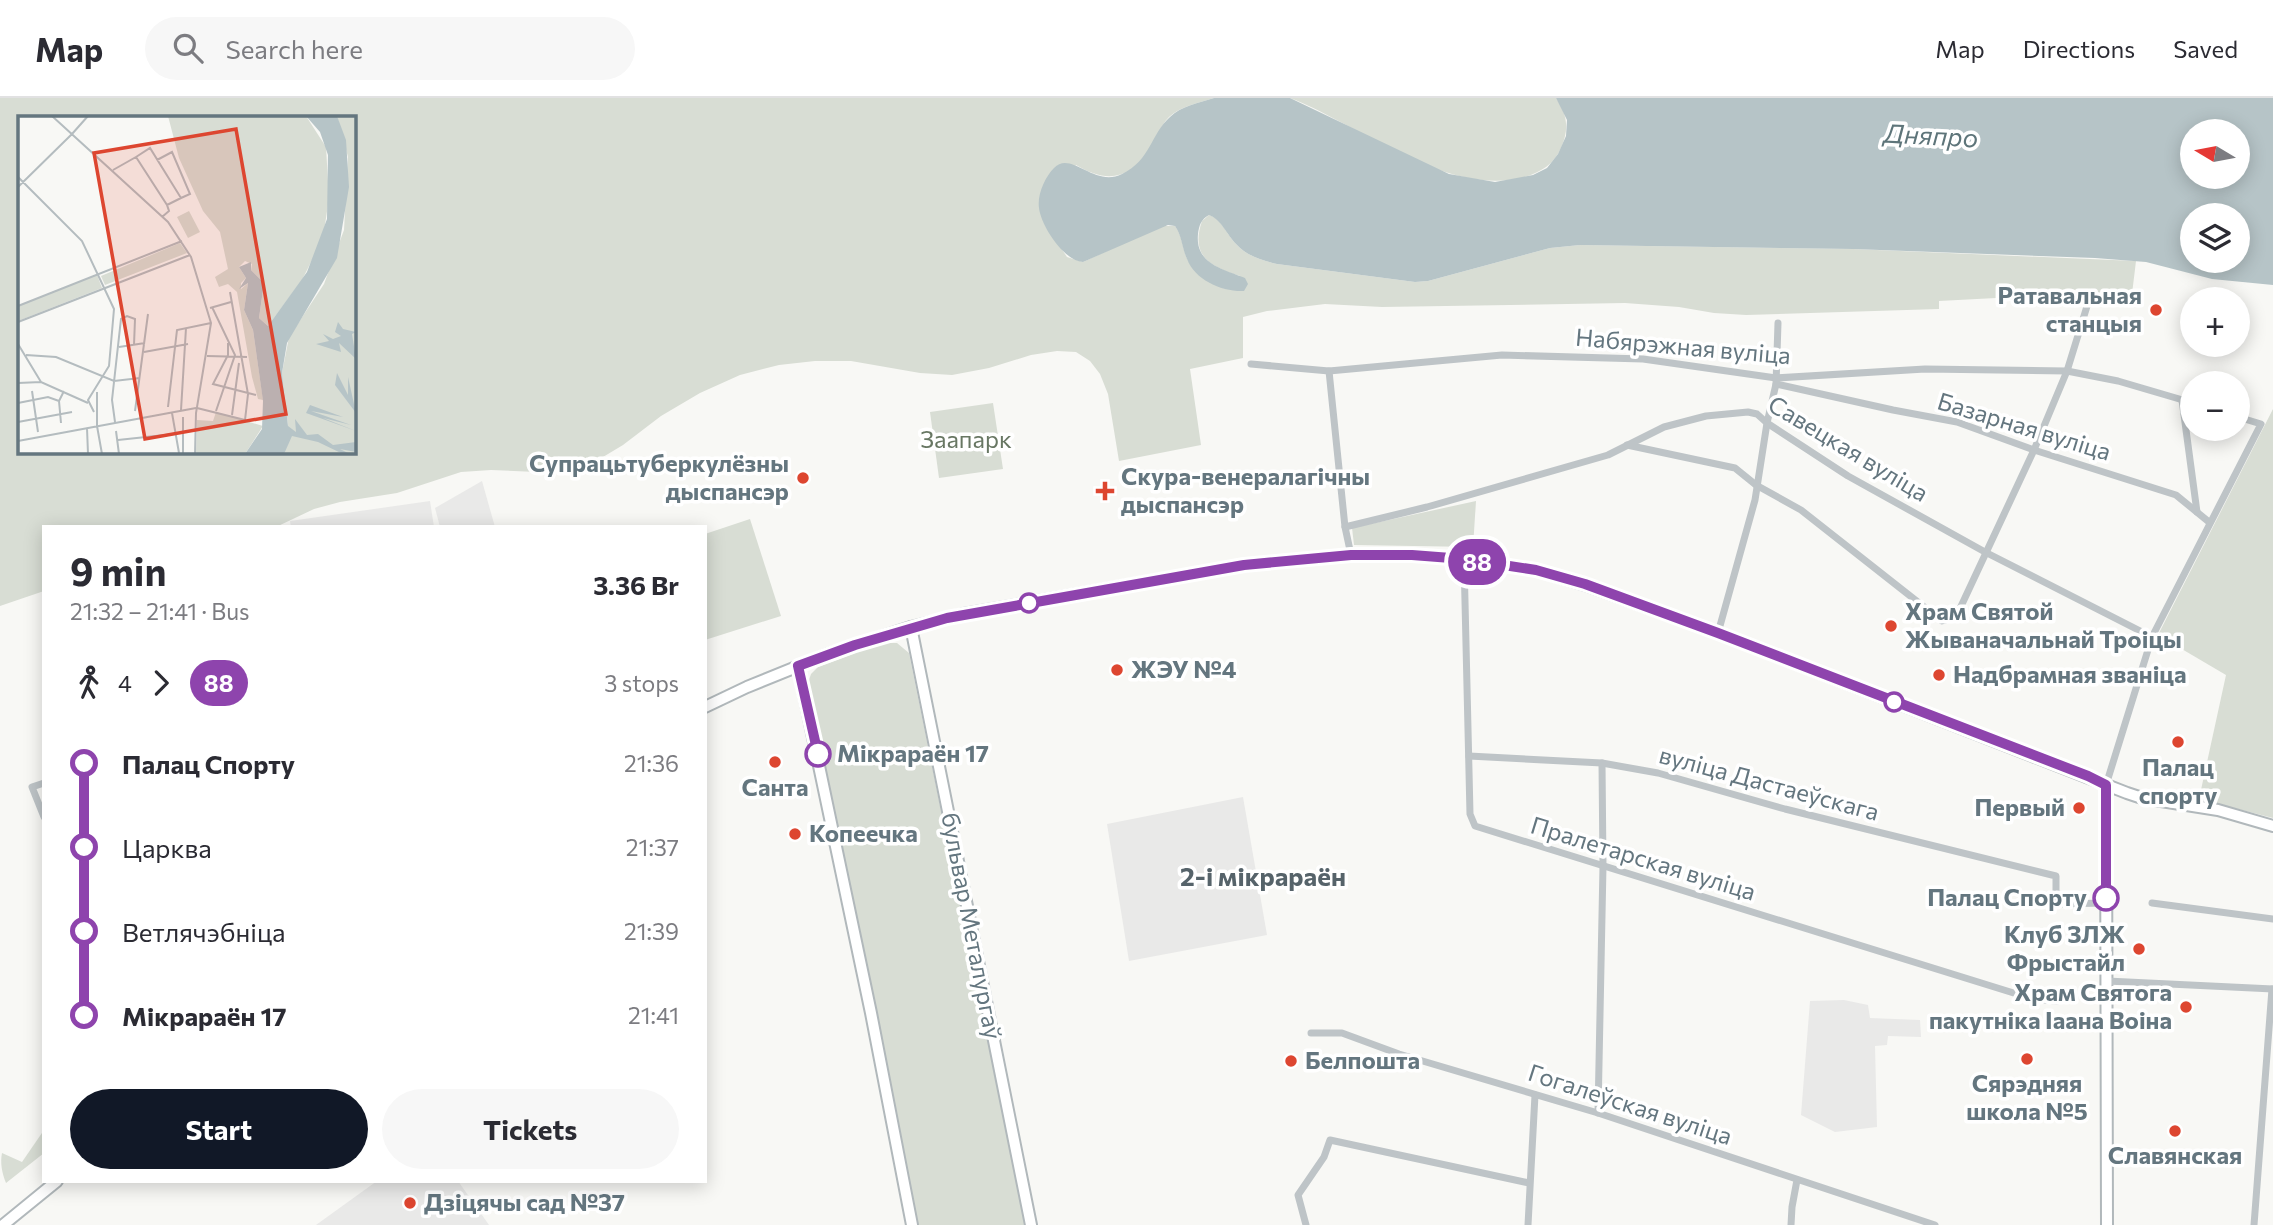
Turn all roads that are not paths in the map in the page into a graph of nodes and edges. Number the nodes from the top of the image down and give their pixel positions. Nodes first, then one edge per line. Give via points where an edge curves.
1 (2088, 303) dead end
2 (1778, 323) dead end
3 (1251, 364) dead end
4 (1329, 371) junction
5 (2067, 371) junction
6 (1776, 381) junction
7 (2180, 399) edge
8 (2250, 421) edge
9 (1767, 423) junction
10 (2187, 441) edge
11 (1626, 445) junction
12 (2034, 450) junction
13 (1756, 485) junction
14 (2197, 512) junction
15 (2209, 522) junction
16 (1345, 527) junction
17 (1985, 552) junction
18 (1351, 555) junction
19 (1464, 559) junction
20 (911, 627) junction
21 (1718, 633) junction
22 (2152, 637) junction
23 (798, 666) junction
24 (707, 706) edge
25 (1469, 756) junction
26 (1602, 763) junction
27 (42, 784) edge
28 (2106, 785) junction
29 (42, 812) edge
30 (2273, 826) edge
31 (1603, 866) junction
32 (2106, 903) junction
33 (2152, 903) dead end
34 (2273, 919) edge
35 (2107, 981) junction
36 (2273, 989) edge
37 (2057, 1001) dead end
38 (1311, 1033) dead end
39 (1535, 1095) junction
40 (1598, 1113) junction
41 (1797, 1180) junction
42 (55, 1183) edge
43 (1530, 1183) junction
44 (3, 1225) edge
45 (912, 1225) edge
46 (1031, 1225) edge
47 (1306, 1225) edge
48 (1528, 1225) edge
49 (1791, 1225) edge
50 (1935, 1225) edge
51 (2107, 1225) edge
52 (2254, 1225) edge

1 - 5 street
2 - 6 street
3 - 4 street, Набярэжная вуліца
4 - 6 street, Набярэжная вуліца via 1502,355 1569,355 1643,359
4 - 16 street
5 - 6 street, Набярэжная вуліца via 1925,369
5 - 7 street, Набярэжная вуліца
5 - 12 street
6 - 9 street
6 - 12 street, Базарная вуліца via 1957,422
8 - 15 street via 2261,424
9 - 11 street, Савецкая вуліца via 1748,412 1706,416 1664,427
9 - 13 street
9 - 17 street, Савецкая вуліца via 1849,476
10 - 14 street
11 - 13 street via 1735,468
11 - 16 street, Савецкая вуліца via 1608,455
12 - 14 street, Базарная вуліца via 2176,495
12 - 17 street
13 - 17 street via 1801,510 1942,621 1956,617
13 - 21 street
14 - 15 street, Базарная вуліца
15 - 22 street
16 - 18 street
17 - 22 street, Савецкая вуліца
18 - 19 main road
18 - 20 main road via 1244,565
19 - 21 main road via 1536,570 1585,584
19 - 25 street, Пралетарская вуліца
20 - 23 main road
20 - 46 main road, бульвар Металургаў
21 - 28 main road
22 - 28 street
23 - 24 main road
23 - 45 main road
25 - 26 street, вуліца Дастаеўскага
25 - 31 street, Пралетарская вуліца via 1470,814 1475,826
26 - 31 street
26 - 32 street, вуліца Дастаеўскага via 2056,876 2056,904
27 - 29 street via 32,787
28 - 30 main road via 2142,798 2218,810
28 - 32 main road
31 - 37 street, Пралетарская вуліца via 2033,999
31 - 40 street
32 - 35 main road
33 - 34 street
35 - 36 street
35 - 51 main road
36 - 52 street
38 - 39 street, Гогалеўская вуліца via 1342,1033
39 - 40 street, Гогалеўская вуліца
39 - 43 street
40 - 41 street, Гогалеўская вуліца
41 - 49 street
41 - 50 street, Гогалеўская вуліца
42 - 44 main road
43 - 47 street via 1330,1140 1298,1195
43 - 48 street

